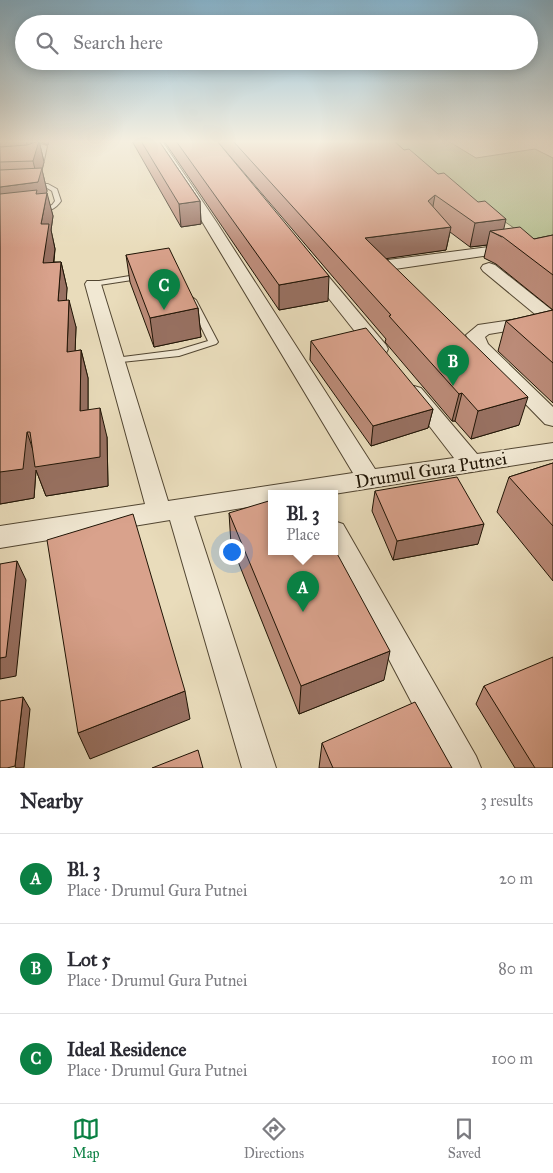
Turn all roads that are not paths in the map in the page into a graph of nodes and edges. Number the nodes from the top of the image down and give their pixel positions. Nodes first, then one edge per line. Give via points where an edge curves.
1 (179, 177) edge
2 (25, 187) edge
3 (28, 213) edge
4 (509, 235) edge
5 (300, 253) edge
6 (388, 265) edge
7 (489, 268) dead end
8 (150, 275) edge
9 (92, 284) joint
10 (187, 288) edge
11 (553, 319) edge
12 (115, 361) junction
13 (392, 366) edge
14 (404, 381) edge
15 (553, 418) edge
16 (553, 451) edge
17 (472, 463) junction
18 (369, 479) junction
19 (317, 490) edge
20 (268, 495) edge
21 (169, 510) junction
22 (0, 537) edge
23 (338, 538) edge
24 (259, 768) edge
25 (464, 768) edge

1 - 18 street
2 - 3 lane via 48,186 55,190 58,201 48,209
4 - 6 street via 525,246
5 - 13 street
7 - 11 street
8 - 9 lane
9 - 12 street
10 - 12 lane via 213,342 178,353
11 - 15 street via 484,329 475,335 480,346
12 - 21 street
14 - 17 street
16 - 17 street, Drumul Gura Putnei
17 - 18 street, Drumul Gura Putnei
18 - 19 street, Drumul Gura Putnei
20 - 21 street
21 - 22 street
21 - 24 street
23 - 25 street

